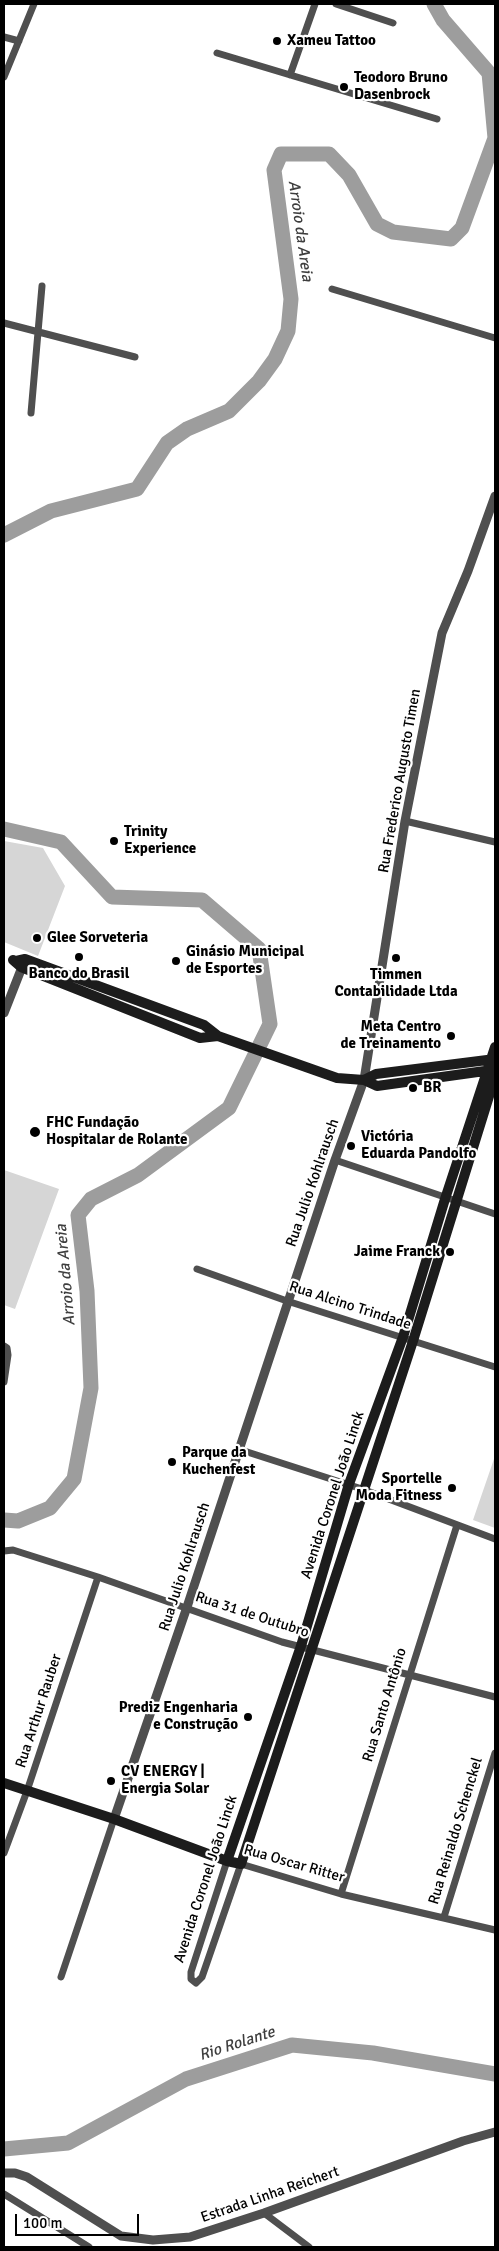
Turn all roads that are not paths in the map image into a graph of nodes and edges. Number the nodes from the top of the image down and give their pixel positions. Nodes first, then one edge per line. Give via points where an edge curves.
1 (34, 4) edge
2 (315, 4) edge
3 (336, 4) edge
4 (393, 23) dead end
5 (4, 37) edge
6 (19, 41) junction
7 (217, 54) dead end
8 (290, 75) junction
9 (4, 77) edge
10 (437, 119) dead end
11 (42, 286) dead end
12 (332, 289) dead end
13 (4, 323) edge
14 (38, 332) junction
15 (495, 338) edge
16 (135, 357) dead end
17 (31, 413) dead end
18 (495, 496) edge
19 (405, 821) junction
20 (495, 842) edge
21 (19, 962) junction
22 (134, 999) junction
23 (128, 1009) junction
24 (4, 1013) edge
25 (218, 1036) junction
26 (495, 1047) edge
27 (493, 1067) edge
28 (364, 1080) junction
29 (335, 1160) junction
30 (450, 1200) junction
31 (495, 1214) edge
32 (197, 1269) dead end
33 (287, 1301) junction
34 (408, 1339) junction
35 (4, 1346) edge
36 (495, 1367) edge
37 (4, 1382) edge
38 (238, 1449) junction
39 (349, 1484) junction
40 (362, 1489) junction
41 (457, 1525) junction
42 (495, 1539) edge
43 (4, 1551) edge
44 (98, 1578) junction
45 (187, 1607) junction
46 (306, 1647) junction
47 (408, 1676) junction
48 (495, 1697) edge
49 (495, 1753) edge
50 (4, 1783) edge
51 (27, 1791) junction
52 (114, 1819) junction
53 (4, 1853) edge
54 (227, 1861) junction
55 (241, 1864) junction
56 (341, 1894) junction
57 (444, 1917) junction
58 (495, 1930) edge
59 (60, 1977) dead end
60 (495, 2132) edge
61 (4, 2173) edge
62 (4, 2194) edge
63 (264, 2213) junction
64 (89, 2247) edge
65 (309, 2247) edge

1 - 6 street
2 - 8 street
3 - 4 street
5 - 6 street
6 - 9 street
7 - 8 street
8 - 10 street
11 - 14 street
12 - 15 street
13 - 14 street
14 - 16 street
14 - 17 street
18 - 19 street, Rua Frederico Augusto Timen via 442,632
19 - 20 street
19 - 28 street, Rua Frederico Augusto Timen
21 - 22 main road
21 - 23 main road
21 - 24 street
22 - 23 main road
22 - 25 main road via 204,1025
23 - 25 main road via 200,1038
25 - 28 main road via 337,1078
26 - 27 main road, Avenida Coronel João Linck
27 - 28 main road via 432,1073 377,1086
27 - 30 main road, Avenida Coronel João Linck
28 - 29 street, Rua Julio Kohlrausch
29 - 30 street
29 - 33 street, Rua Julio Kohlrausch
30 - 31 street
30 - 34 main road, Avenida Coronel João Linck
32 - 33 street, Rua Alcino Trindade
33 - 34 street, Rua Alcino Trindade
33 - 38 street, Rua Julio Kohlrausch
34 - 36 street, Rua Alcino Trindade
34 - 39 main road, Avenida Coronel João Linck
34 - 40 main road, Avenida Coronel João Linck
35 - 37 street via 8,1355
38 - 39 street
38 - 45 street, Rua Julio Kohlrausch
39 - 40 street
39 - 46 main road, Avenida Coronel João Linck
40 - 41 street
40 - 46 main road, Avenida Coronel João Linck
41 - 42 street
41 - 47 street, Rua Santo Antônio
43 - 44 street, Rua 31 de Outubro via 13,1550
44 - 45 street, Rua 31 de Outubro
44 - 51 street, Rua Arthur Rauber
45 - 46 street, Rua 31 de Outubro via 282,1642
45 - 52 street, Rua Julio Kohlrausch
46 - 47 street, Rua 31 de Outubro
46 - 54 main road, Avenida Coronel João Linck
46 - 55 main road, Avenida Coronel João Linck
47 - 48 street, Rua 31 de Outubro
47 - 56 street, Rua Santo Antônio
49 - 57 street, Rua Reinaldo Schenckel
50 - 51 main road, Rua Oscar Ritter
51 - 52 main road, Rua Oscar Ritter
51 - 53 street, Rua Arthur Rauber
52 - 54 main road, Rua Oscar Ritter
52 - 59 street, Rua Julio Kohlrausch
54 - 55 main road, Rua Oscar Ritter
54 - 55 street, Avenida Coronel João Linck via 191,1972 191,1979 196,1982 202,1977
55 - 56 street, Rua Oscar Ritter
56 - 57 street, Rua Oscar Ritter
57 - 58 street, Rua Oscar Ritter
60 - 63 street, Estrada Linha Reichert
61 - 63 street, Estrada Linha Reichert via 26,2177 121,2236 153,2240 190,2236
62 - 64 street
63 - 65 street

